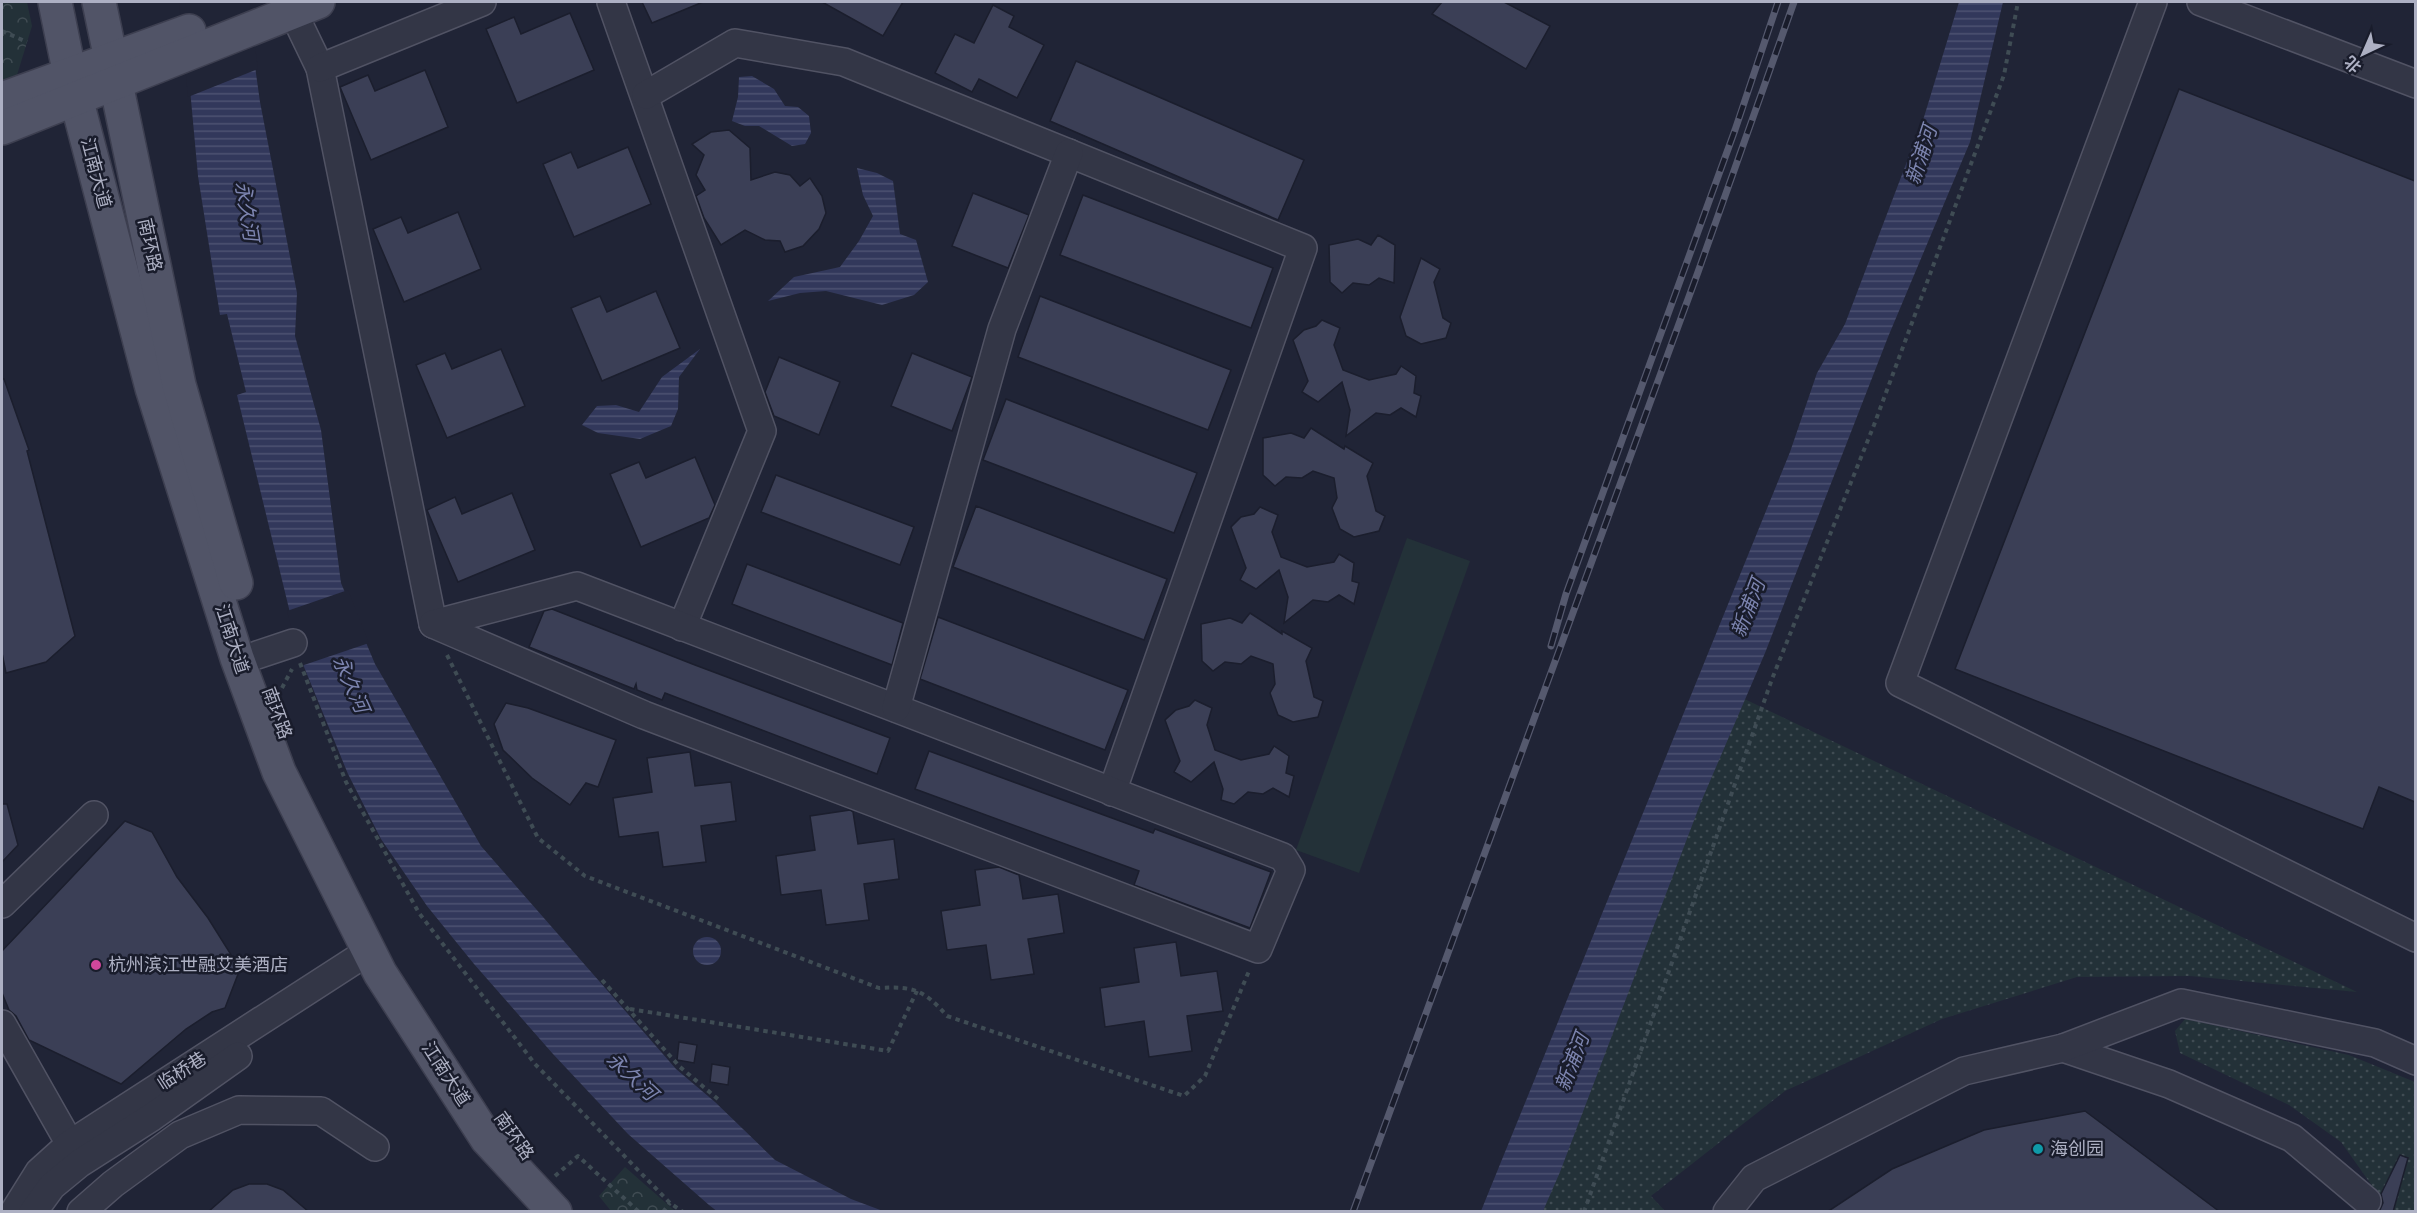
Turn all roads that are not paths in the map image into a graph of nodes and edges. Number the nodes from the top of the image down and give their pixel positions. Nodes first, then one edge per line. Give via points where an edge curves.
1 (56, 2) edge
2 (99, 2) edge
3 (482, 2) edge
4 (611, 2) edge
5 (2153, 2) edge
6 (2201, 2) edge
7 (285, 7) edge
8 (320, 68) junction
9 (113, 72) junction
10 (2415, 84) edge
11 (73, 87) junction
12 (646, 95) junction
13 (2, 99) edge
14 (2, 128) edge
15 (1069, 153) junction
16 (433, 624) junction
17 (682, 627) junction
18 (293, 644) dead end
19 (257, 655) junction
20 (896, 708) junction
21 (1112, 792) junction
22 (94, 815) dead end
23 (2, 904) edge
24 (2415, 938) edge
25 (372, 957) junction
26 (2, 1024) edge
27 (2063, 1048) junction
28 (2415, 1061) edge
29 (70, 1144) junction
30 (375, 1147) dead end
31 (45, 1179) junction
32 (551, 1197) edge
33 (2367, 1201) dead end
34 (82, 1210) edge
35 (14, 1212) edge
36 (33, 1212) edge
37 (567, 1212) edge
38 (1727, 1212) edge

1 - 11 main road, 江南大道
2 - 9 main road
3 - 8 street
4 - 12 street
5 - 24 street via 1900,683
6 - 10 street
7 - 8 street
7 - 9 main road
8 - 16 street
9 - 11 main road
9 - 19 main road, 南环路 via 179,385
11 - 13 main road
11 - 14 main road
11 - 25 main road, 江南大道 via 152,388 237,658 279,772
12 - 15 street via 735,43 844,62
12 - 17 street via 762,431
15 - 20 street via 1002,329
15 - 21 street via 1303,248
16 - 17 street via 577,586
16 - 21 street via 644,715 1258,950 1291,870 1282,857
17 - 20 street
18 - 19 street
19 - 32 main road, 南环路 via 294,762 396,962
20 - 21 street
22 - 23 street
25 - 29 street, 临桥巷
25 - 31 street, 临桥巷 via 152,1117 80,1163
25 - 32 main road, 江南大道 via 487,1139
26 - 29 street
27 - 28 street via 2181,1003 2375,1043
27 - 33 street via 2169,1084 2292,1138
27 - 38 street via 1964,1071 1754,1178
29 - 31 street, 临桥巷
30 - 34 street via 321,1111 239,1110 180,1135
31 - 34 street
31 - 35 street, 临桥巷
31 - 36 street, 临桥巷
32 - 37 main road, 南环路

